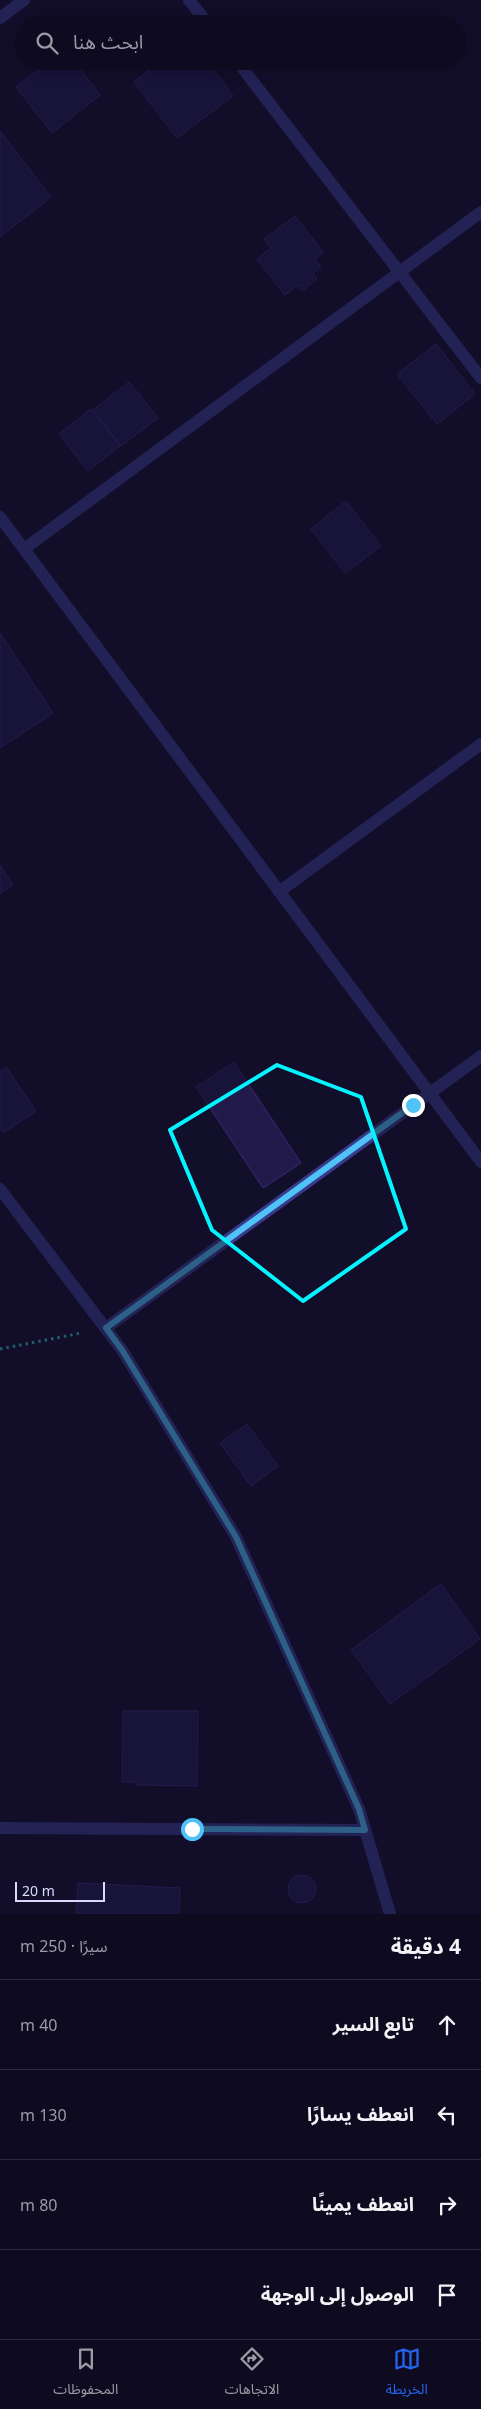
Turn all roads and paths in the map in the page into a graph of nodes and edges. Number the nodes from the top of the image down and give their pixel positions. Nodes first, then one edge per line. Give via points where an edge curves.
1 (24, 0) edge
2 (189, 0) edge
3 (201, 15) edge
4 (0, 18) edge
5 (244, 70) edge
6 (481, 212) edge
7 (400, 272) junction
8 (481, 378) edge
9 (0, 517) edge
10 (24, 549) junction
11 (481, 744) edge
12 (279, 892) junction
13 (481, 1056) edge
14 (430, 1094) junction
15 (481, 1162) edge
16 (0, 1189) edge
17 (106, 1328) junction
18 (0, 1349) edge
19 (0, 1828) edge
20 (365, 1830) junction
21 (390, 1914) edge

1 - 4 street
2 - 3 street
5 - 7 street
6 - 7 street
7 - 8 street
7 - 10 street
9 - 10 street
10 - 12 street
11 - 12 street
12 - 14 street
13 - 14 street
14 - 15 street
14 - 17 street
16 - 17 street
17 - 18 path
17 - 20 street via 236,1537 359,1809
19 - 20 street
20 - 21 street

